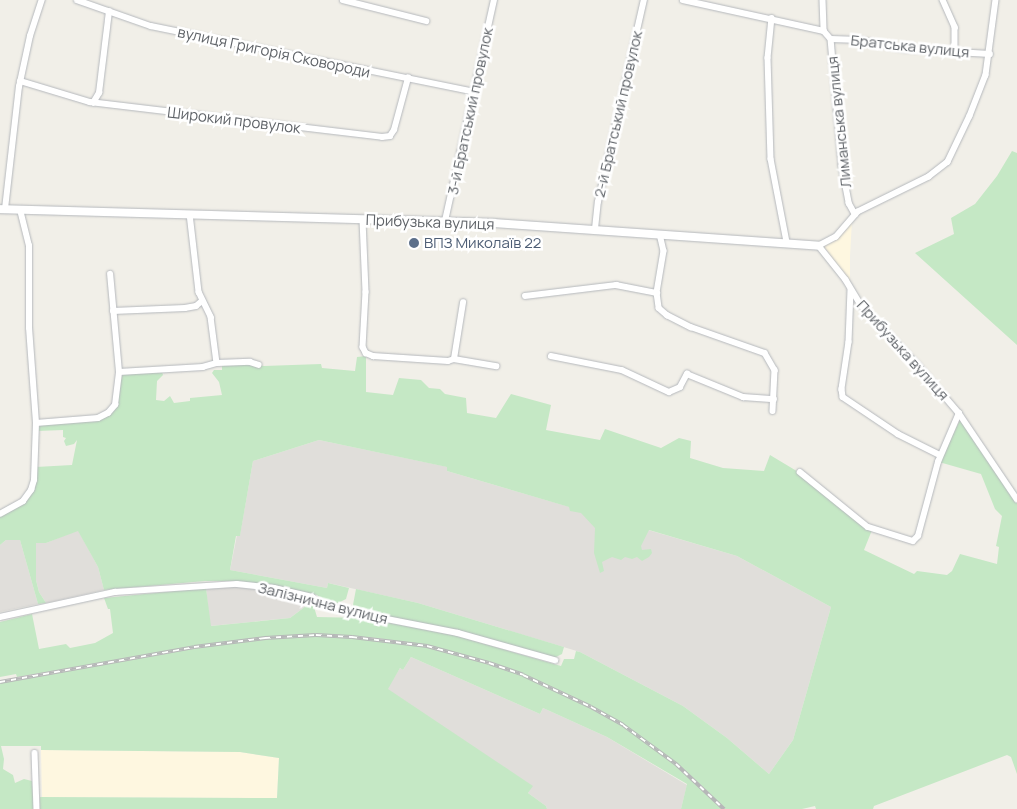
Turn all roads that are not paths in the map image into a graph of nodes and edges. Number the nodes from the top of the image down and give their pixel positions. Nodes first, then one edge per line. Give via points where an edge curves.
1 (42, 0) edge
2 (77, 0) edge
3 (343, 0) edge
4 (494, 0) edge
5 (644, 0) edge
6 (683, 0) edge
7 (823, 0) edge
8 (943, 0) edge
9 (996, 0) edge
10 (109, 12) junction
11 (772, 18) junction
12 (426, 20) dead end
13 (824, 32) junction
14 (831, 39) junction
15 (955, 52) junction
16 (990, 54) junction
17 (408, 78) junction
18 (20, 81) junction
19 (474, 92) junction
20 (93, 102) junction
21 (3, 209) edge
22 (20, 210) junction
23 (190, 214) junction
24 (855, 214) junction
25 (363, 220) junction
26 (445, 222) junction
27 (595, 229) junction
28 (660, 234) junction
29 (787, 242) junction
30 (819, 246) junction
31 (110, 274) dead end
32 (851, 290) junction
33 (657, 293) junction
34 (525, 296) dead end
35 (202, 301) junction
36 (463, 303) dead end
37 (114, 311) junction
38 (551, 356) dead end
39 (454, 359) junction
40 (217, 363) junction
41 (259, 365) dead end
42 (496, 366) dead end
43 (119, 372) junction
44 (774, 399) junction
45 (773, 411) dead end
46 (959, 413) junction
47 (36, 423) junction
48 (940, 454) junction
49 (800, 472) dead end
50 (1017, 500) edge
51 (0, 514) edge
52 (0, 617) edge
53 (555, 660) dead end
54 (35, 753) dead end
55 (37, 809) edge

1 - 18 street
2 - 10 street, вулиця Григорія Сковороди
3 - 12 street
4 - 19 street, 3-й Братський провулок
5 - 27 street, 2-й Братський провулок via 600,192
6 - 11 street
7 - 13 street
8 - 15 street via 955,27
9 - 16 street
10 - 17 street, вулиця Григорія Сковороди via 151,26
10 - 20 street via 99,94
11 - 13 street
11 - 29 street via 768,51 771,159
13 - 14 street, Лиманська вулиця
14 - 15 street, Братська вулиця
14 - 24 street, Лиманська вулиця via 842,166 849,203
15 - 16 street, Братська вулиця
16 - 24 street via 976,102 954,152 943,168
17 - 19 street, вулиця Григорія Сковороди
17 - 20 street, Широкий провулок via 394,130 387,137
18 - 20 street, Широкий провулок
18 - 21 street
19 - 26 street, 3-й Братський провулок
21 - 22 street, Прибузька вулиця
22 - 23 street, Прибузька вулиця
22 - 47 street via 29,246
23 - 25 street, Прибузька вулиця
23 - 35 street
24 - 30 street via 836,237
25 - 26 street, Прибузька вулиця
25 - 39 street via 364,350 372,356
26 - 27 street, Прибузька вулиця
27 - 28 street, Прибузька вулиця
28 - 29 street, Прибузька вулиця
28 - 33 street via 664,256
29 - 30 street, Прибузька вулиця
30 - 32 street, Прибузька вулиця
31 - 37 street
32 - 46 street, Прибузька вулиця via 869,315 918,364
32 - 48 street via 843,397 898,434
33 - 34 street via 616,285
33 - 44 street via 658,306 667,315 724,340 765,353 775,370
35 - 37 street via 191,307
35 - 40 street via 211,317
36 - 39 street
37 - 43 street
38 - 44 street via 622,370 669,392 680,387 687,374 743,397
39 - 42 street
40 - 41 street via 250,362
40 - 43 street via 202,367
43 - 47 street via 117,400 105,416
44 - 45 street
46 - 48 street, Прибузька вулиця
46 - 50 street, Прибузька вулиця
47 - 51 street via 33,485 23,501
48 - 49 street, Прибузька вулиця via 918,536 913,541 868,527
52 - 53 street, Залізнична вулиця via 115,592 236,584 312,597 321,604 346,611 458,633
54 - 55 street

